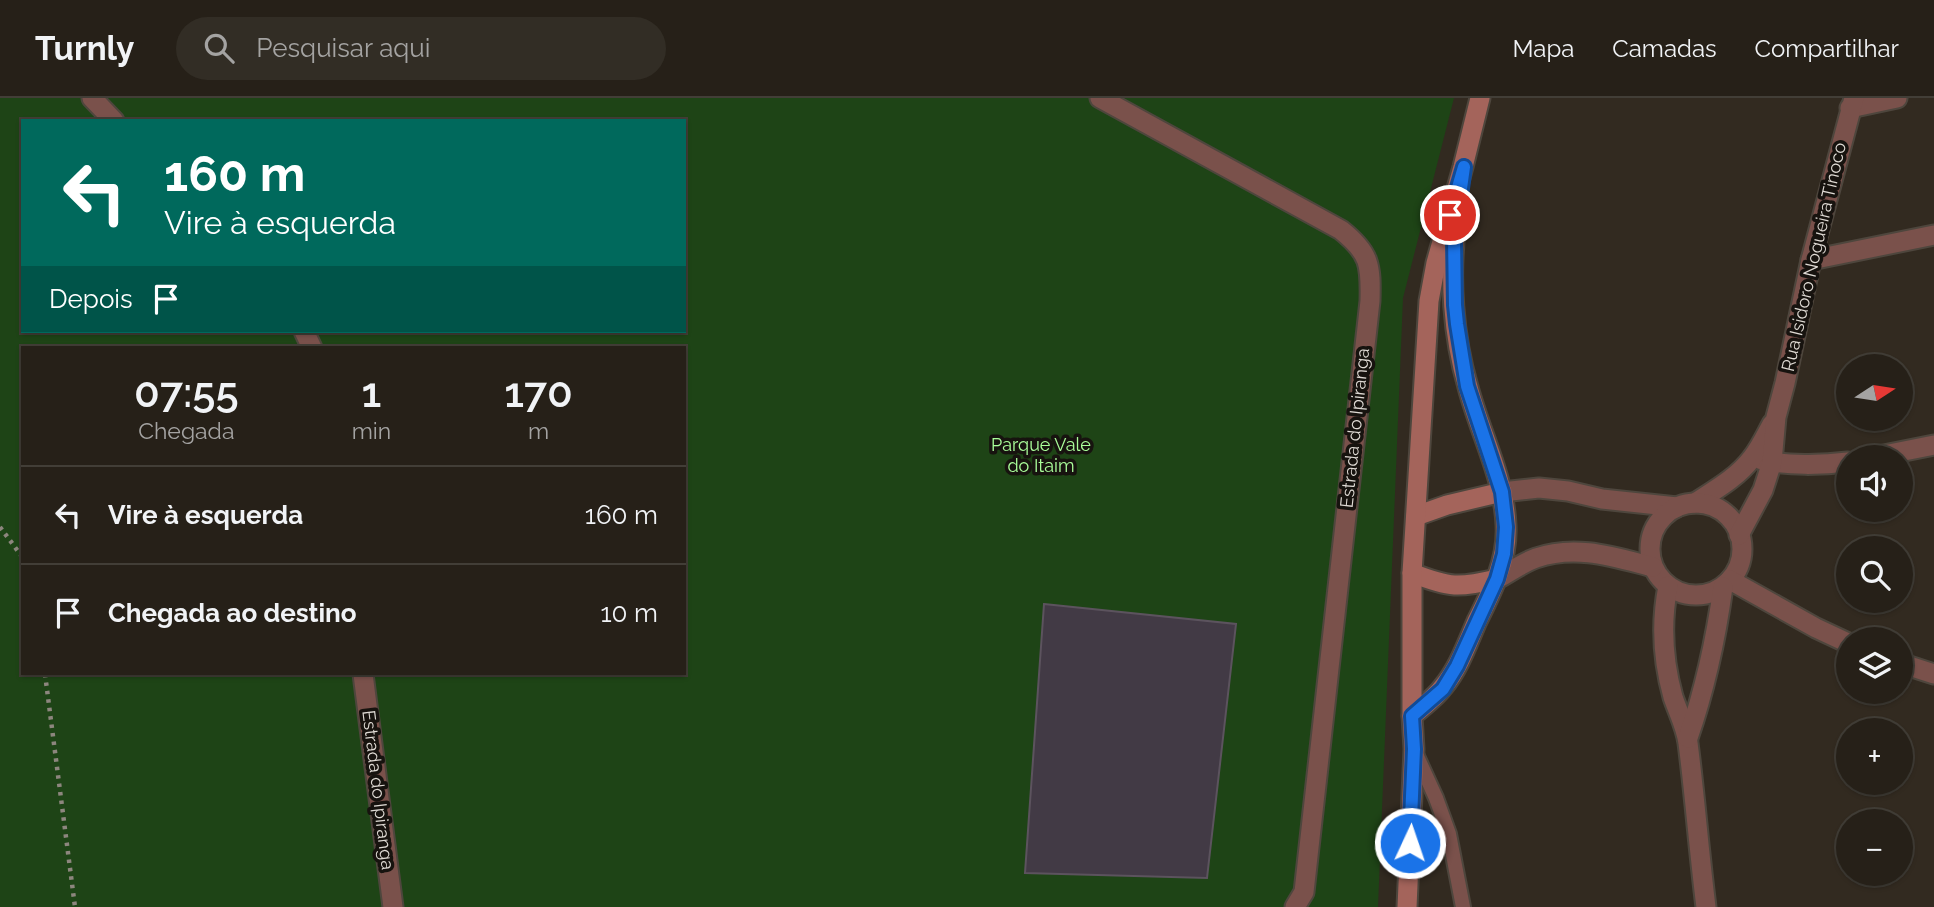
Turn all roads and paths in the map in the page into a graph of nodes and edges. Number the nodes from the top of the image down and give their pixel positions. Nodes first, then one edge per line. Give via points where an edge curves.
1 (92, 98) edge
2 (1100, 98) edge
3 (1480, 98) edge
4 (1897, 98) edge
5 (1852, 103) edge
6 (112, 119) edge
7 (1464, 167) junction
8 (1934, 235) edge
9 (1811, 260) junction
10 (1934, 445) edge
11 (1913, 449) edge
12 (1762, 460) junction
13 (1836, 462) edge
14 (1502, 492) junction
15 (1686, 505) junction
16 (1416, 516) junction
17 (0, 527) edge
18 (1740, 535) junction
19 (21, 555) edge
20 (1653, 567) junction
21 (1412, 573) junction
22 (1497, 579) junction
23 (1726, 584) junction
24 (1668, 586) junction
25 (1836, 637) edge
26 (1913, 667) edge
27 (1934, 674) edge
28 (45, 675) edge
29 (363, 675) edge
30 (1412, 716) junction
31 (1688, 738) junction
32 (1414, 749) junction
33 (75, 907) edge
34 (393, 907) edge
35 (1295, 907) edge
36 (1407, 907) edge
37 (1463, 907) edge
38 (1706, 907) edge

1 - 6 street
2 - 35 street, Estrada do Ipiranga via 1341,230 1358,243 1367,258 1367,328 1304,892
3 - 7 main road
4 - 5 street
5 - 9 street, Rua Isidoro Nogueira Tinoco
7 - 14 main road via 1454,238 1459,343 1467,386
7 - 16 main road via 1429,302
8 - 9 street
9 - 12 street, Rua Isidoro Nogueira Tinoco via 1785,383
10 - 11 street
12 - 13 street
12 - 15 street
12 - 18 street, Rua Isidoro Nogueira Tinoco via 1763,490
14 - 15 street via 1539,488 1602,499
14 - 16 main road
14 - 22 main road via 1506,527
15 - 18 street via 1714,506 1730,518
15 - 20 street via 1662,517 1653,533
16 - 21 main road
17 - 19 path
18 - 23 street via 1738,567
20 - 22 street via 1601,553 1560,552 1534,559
20 - 24 street
21 - 22 main road via 1457,586
21 - 30 main road
22 - 30 main road via 1443,689
23 - 24 street via 1695,595
23 - 25 street
23 - 31 street
24 - 31 street via 1667,667
26 - 27 street
28 - 33 path
29 - 34 street, Estrada do Ipiranga
30 - 32 main road
31 - 38 street
32 - 36 main road
32 - 37 lane via 1449,834

